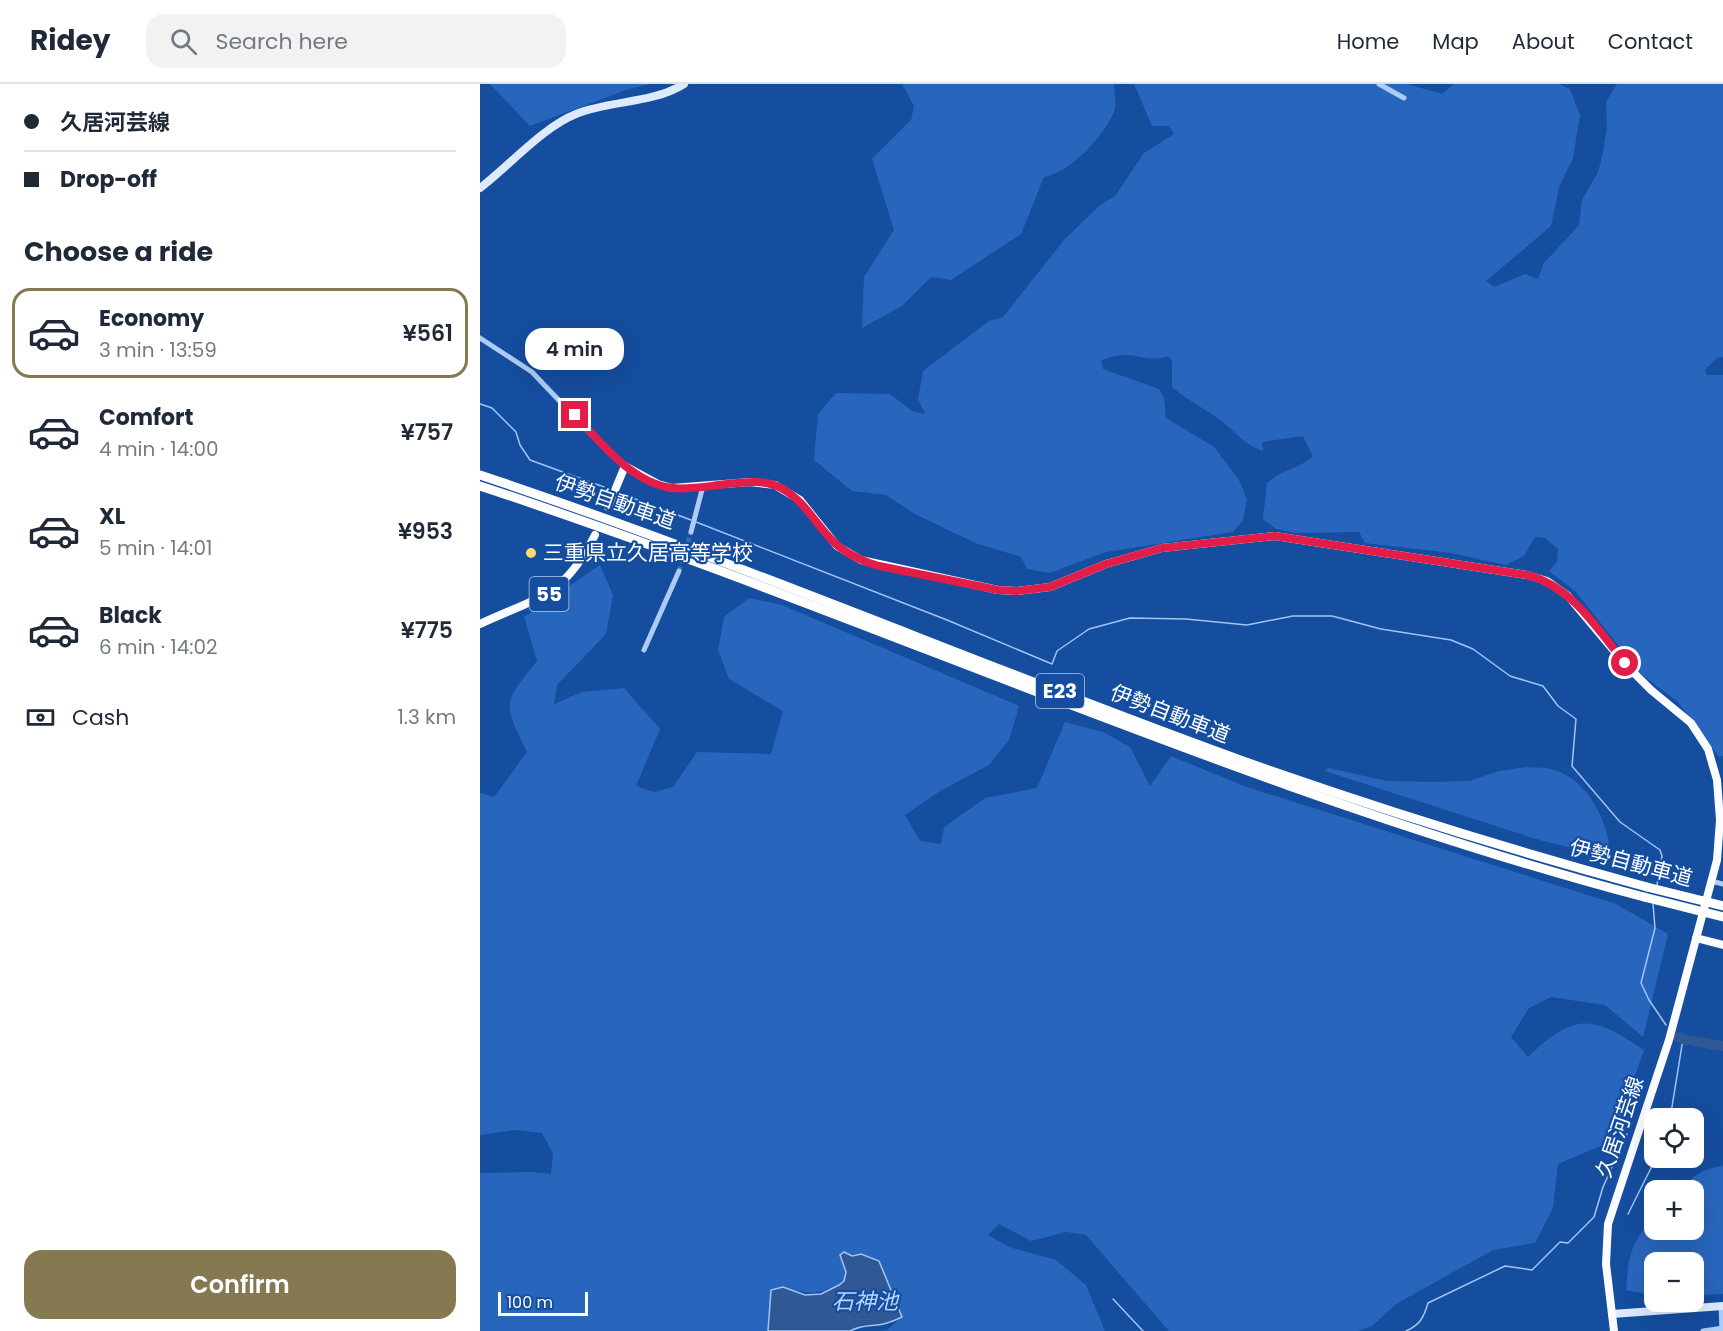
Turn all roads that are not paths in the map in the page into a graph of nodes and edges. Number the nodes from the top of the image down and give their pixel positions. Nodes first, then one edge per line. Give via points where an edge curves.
1 (684, 84) edge
2 (1378, 84) edge
3 (1404, 98) dead end
4 (480, 188) edge
5 (480, 338) edge
6 (625, 466) junction
7 (480, 475) edge
8 (480, 486) edge
9 (703, 486) junction
10 (608, 507) dead end
11 (691, 532) tunnel mouth
12 (595, 535) dead end
13 (680, 571) tunnel mouth
14 (480, 624) edge
15 (645, 650) dead end
16 (1711, 881) junction
17 (1723, 884) edge
18 (1646, 892) junction
19 (1723, 906) edge
20 (1723, 917) edge
21 (1696, 938) junction
22 (1723, 945) edge
23 (1722, 1306) edge
24 (1612, 1314) junction
25 (1722, 1329) edge
26 (1614, 1331) edge
27 (1704, 1331) edge

1 - 4 main road via 656,95 576,114 555,126
2 - 3 street
5 - 6 street via 532,372
6 - 9 main road, 久居河芸線 via 672,488
6 - 10 main road
7 - 18 highway, 伊勢自動車道 / E23 via 730,563 1243,761
8 - 18 highway, 伊勢自動車道 / E23 via 727,572 1241,770 1546,871
9 - 11 street
9 - 16 main road, 久居河芸線 via 750,482 779,487 800,500 837,546 861,561 1008,591 1050,587 1106,564 1162,548 1275,536 1493,569 1547,581 1568,596 1625,663 1691,723 1703,740 1715,768 1718,794 1719,838
12 - 14 main road, 55 via 581,562 559,587
13 - 15 street
16 - 17 street
16 - 21 main road, 久居河芸線
18 - 19 highway, 伊勢自動車道 / E23, bridge
18 - 20 highway, 伊勢自動車道 / E23, bridge
21 - 22 main road
21 - 24 main road, 久居河芸線 via 1669,1040 1608,1224 1606,1253
23 - 24 main road
23 - 25 street
24 - 26 main road, 久居河芸線
25 - 27 street

